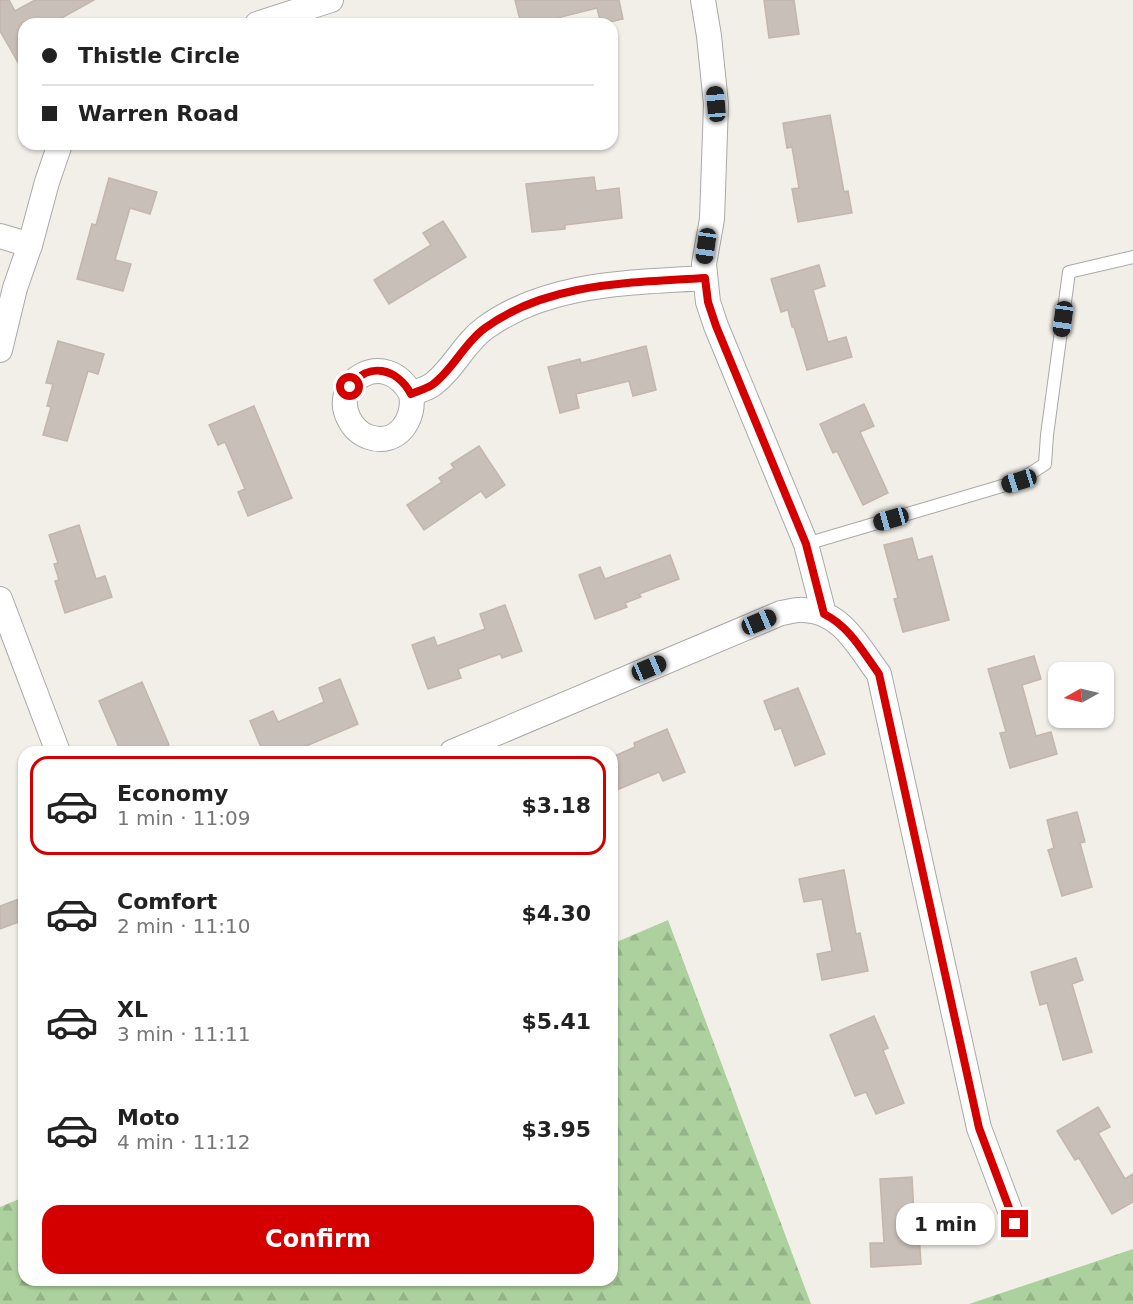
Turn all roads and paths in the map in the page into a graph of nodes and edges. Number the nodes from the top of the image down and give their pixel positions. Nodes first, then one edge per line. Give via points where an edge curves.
1 (331, 0) edge
2 (703, 0) edge
3 (276, 18) edge
4 (58, 150) edge
5 (0, 236) edge
6 (30, 244) junction
7 (1133, 257) edge
8 (705, 278) junction
9 (7, 286) edge
10 (0, 350) edge
11 (411, 394) dead end
12 (806, 544) junction
13 (0, 599) edge
14 (824, 614) junction
15 (56, 746) edge
16 (466, 746) edge
17 (1015, 1224) dead end

1 - 3 street
2 - 8 street via 716,104 712,219
4 - 6 street
5 - 6 street
6 - 9 street
7 - 12 lane via 1069,272 1045,464 1019,481
8 - 11 street via 614,285 541,299 501,316 478,333 432,385
8 - 12 street via 716,326
9 - 10 street
12 - 14 street
13 - 15 street
14 - 16 street via 805,610 781,613
14 - 17 street via 848,631 879,674 979,1128

